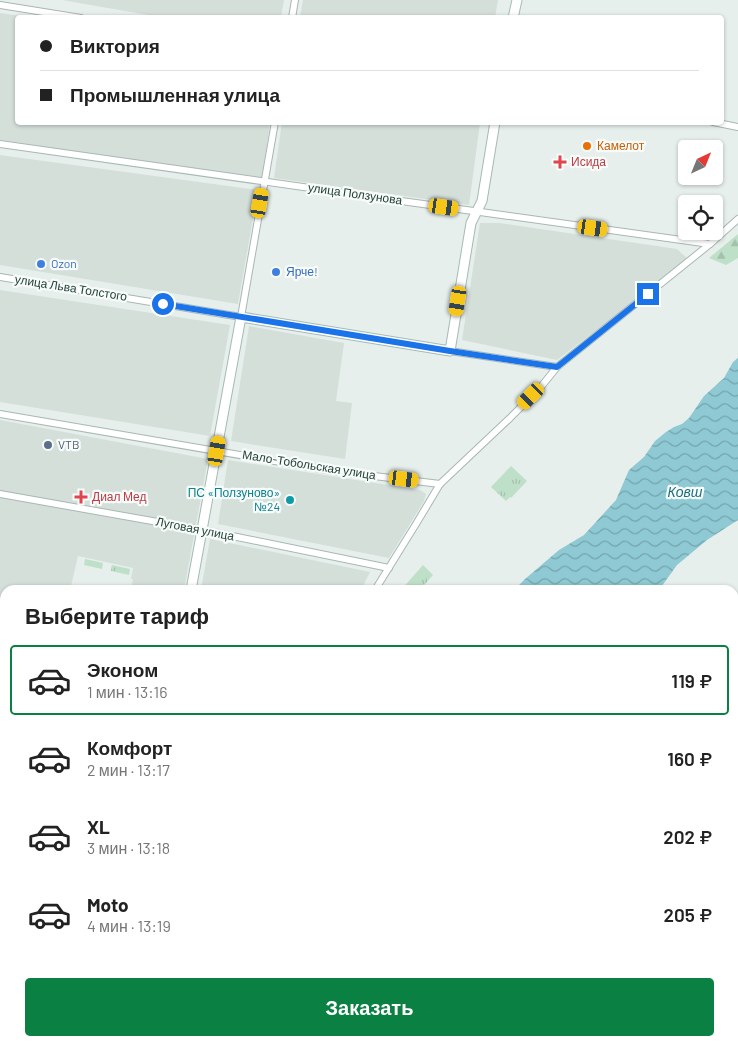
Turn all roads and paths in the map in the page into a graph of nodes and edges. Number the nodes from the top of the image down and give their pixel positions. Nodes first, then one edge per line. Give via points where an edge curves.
1 (295, 0) edge
2 (517, 0) edge
3 (0, 5) edge
4 (62, 15) edge
5 (292, 15) edge
6 (514, 15) edge
7 (724, 124) edge
8 (274, 125) edge
9 (495, 125) edge
10 (738, 127) edge
11 (0, 144) edge
12 (264, 181) junction
13 (476, 212) junction
14 (738, 219) edge
15 (710, 244) junction
16 (0, 277) edge
17 (241, 317) junction
18 (450, 351) junction
19 (557, 367) junction
20 (0, 414) edge
21 (217, 451) junction
22 (440, 484) junction
23 (0, 494) edge
24 (203, 530) junction
25 (389, 568) junction
26 (192, 585) edge
27 (378, 585) edge

1 - 5 street
2 - 6 street
3 - 4 street
7 - 10 street
8 - 12 street
9 - 13 street via 482,201
11 - 12 street, улица Ползунова
12 - 13 street, улица Ползунова
12 - 17 street
13 - 15 street, улица Ползунова
13 - 18 street via 471,223
14 - 15 street
15 - 19 street
16 - 17 street, улица Льва Толстого
17 - 18 street, улица Льва Толстого
17 - 21 street
18 - 19 street, улица Льва Толстого
19 - 22 street via 540,388
20 - 21 street, Мало-Тобольская улица
21 - 22 street, Мало-Тобольская улица via 333,471
21 - 24 street
22 - 25 street
23 - 24 street, Луговая улица
24 - 25 street, Луговая улица
24 - 26 street
25 - 27 street

